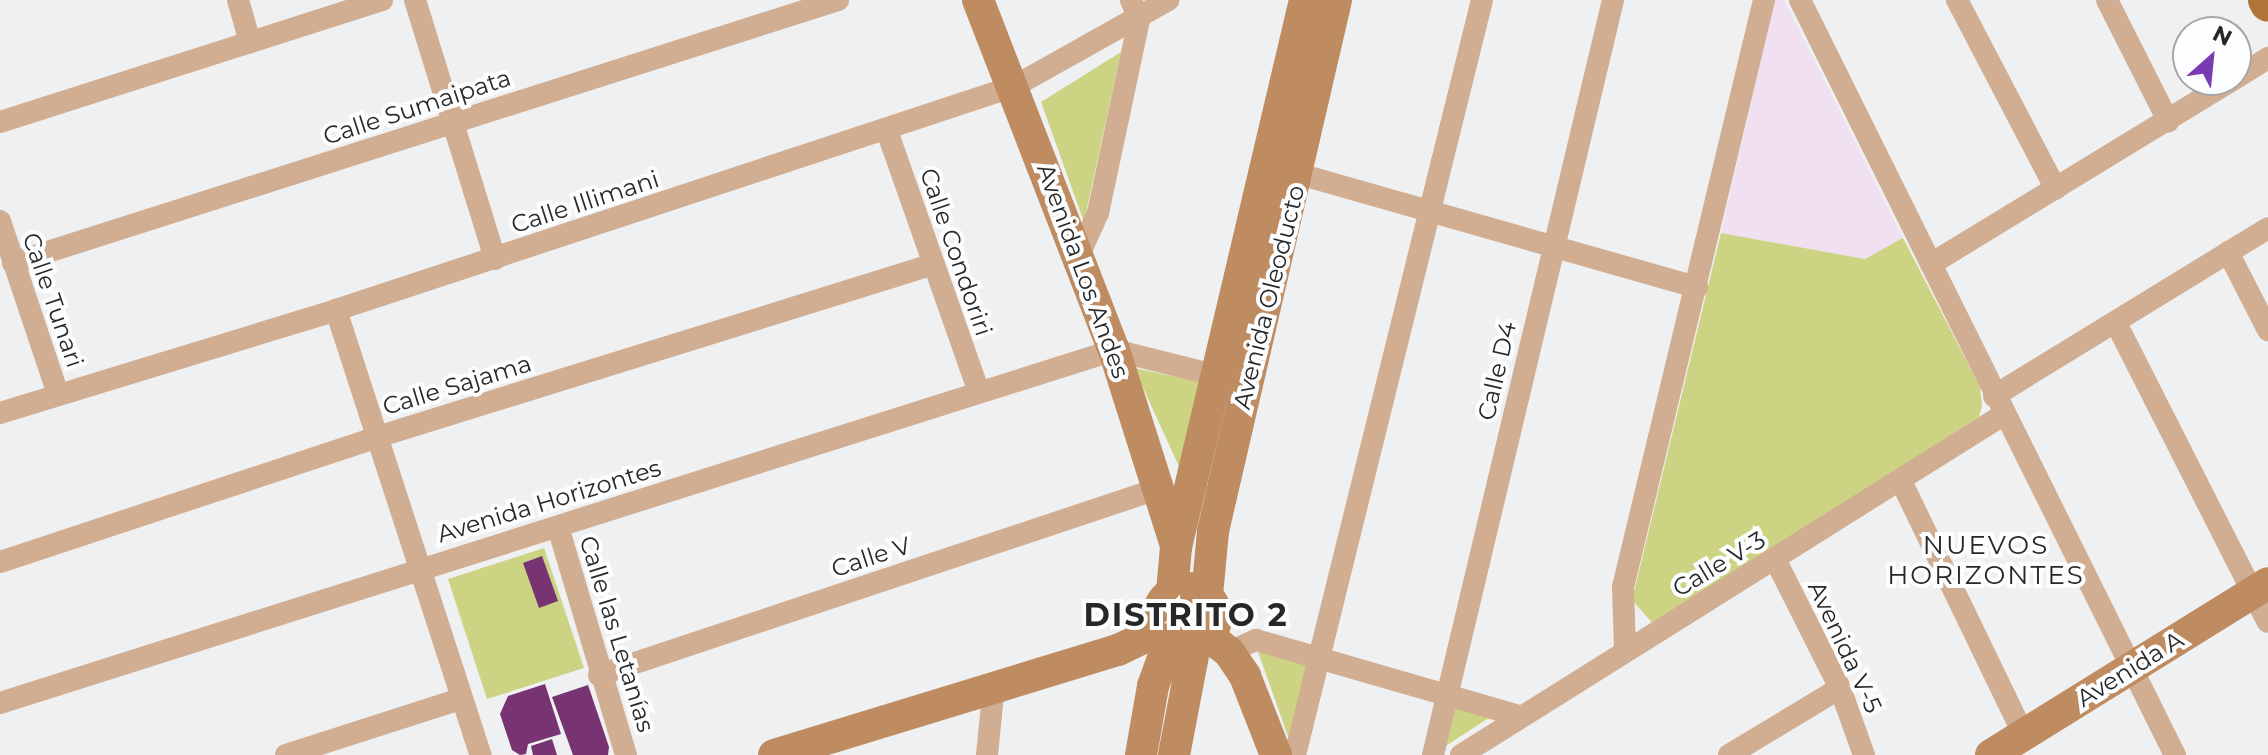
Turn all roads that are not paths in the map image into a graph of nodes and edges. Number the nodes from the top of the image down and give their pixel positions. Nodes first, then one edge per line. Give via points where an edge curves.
1 (238, 0) edge
2 (382, 0) edge
3 (415, 0) edge
4 (838, 0) edge
5 (978, 0) edge
6 (1168, 0) edge
7 (1305, 0) edge
8 (1336, 0) edge
9 (1482, 0) edge
10 (1613, 0) edge
11 (1764, 0) edge
12 (1800, 0) edge
13 (1957, 0) edge
14 (2107, 0) edge
15 (1135, 10) edge
16 (250, 42) junction
17 (1015, 86) junction
18 (2207, 96) edge
19 (2168, 121) junction
20 (0, 122) edge
21 (452, 123) junction
22 (887, 131) junction
23 (1299, 174) junction
24 (2056, 189) junction
25 (1431, 211) junction
26 (0, 221) edge
27 (2268, 228) edge
28 (1554, 246) junction
29 (2228, 252) junction
30 (1079, 255) junction
31 (495, 259) junction
32 (13, 263) junction
33 (1931, 264) junction
34 (931, 265) junction
35 (1697, 287) junction
36 (336, 310) junction
37 (2116, 323) junction
38 (2268, 330) edge
39 (1114, 350) junction
40 (1218, 376) junction
41 (978, 390) junction
42 (58, 394) junction
43 (1998, 406) junction
44 (0, 413) edge
45 (374, 438) junction
46 (1901, 481) junction
47 (1160, 488) junction
48 (558, 527) junction
49 (1176, 547) junction
50 (1776, 561) junction
51 (0, 562) edge
52 (420, 569) junction
53 (2260, 588) edge
54 (1172, 592) junction
55 (1207, 595) junction
56 (2268, 622) edge
57 (1193, 640) junction
58 (1625, 651) junction
59 (1324, 656) junction
60 (2131, 668) junction
61 (599, 675) junction
62 (994, 685) junction
63 (1840, 688) junction
64 (1447, 694) junction
65 (1, 699) edge
66 (460, 699) junction
67 (1519, 716) junction
68 (2024, 735) junction
69 (286, 755) edge
70 (481, 755) edge
71 (626, 755) edge
72 (774, 755) edge
73 (987, 755) edge
74 (1141, 755) edge
75 (1174, 755) edge
76 (1276, 755) edge
77 (1295, 755) edge
78 (1433, 755) edge
79 (1461, 755) edge
80 (1729, 755) edge
81 (1864, 755) edge
82 (1991, 755) edge
83 (2175, 755) edge

1 - 16 street
2 - 16 street
3 - 21 street
4 - 21 street, Calle Sumaipata
5 - 17 street, Avenida Los Andes
6 - 15 street, Calle Illimani
7 - 40 street, Avenida Oleoducto
8 - 23 street, Avenida Oleoducto
9 - 25 street
10 - 28 street, Calle D4
11 - 35 street
12 - 33 street
13 - 24 street
14 - 19 street
15 - 17 street, Calle Illimani
15 - 30 street via 1098,213
16 - 20 street
17 - 22 street, Calle Illimani
17 - 30 street, Avenida Los Andes
18 - 19 street
19 - 24 street
21 - 31 street
21 - 32 street, Calle Sumaipata
22 - 31 street, Calle Illimani
22 - 34 street, Calle Condoriri
23 - 25 street
23 - 55 street, Avenida Oleoducto via 1213,531
24 - 33 street
25 - 28 street
25 - 59 street
26 - 32 street, Calle Tunari
27 - 29 street, Calle V-3
28 - 35 street
28 - 64 street, Calle D4
29 - 37 street, Calle V-3
29 - 38 street
30 - 39 street, Avenida Los Andes
31 - 36 street, Calle Illimani
32 - 42 street, Calle Tunari
33 - 43 street
34 - 41 street, Calle Condoriri
34 - 45 street, Calle Sajama
35 - 58 street via 1623,587
36 - 42 street, Calle Illimani
36 - 45 street
37 - 43 street, Calle V-3
37 - 53 street
39 - 40 street
39 - 41 street, Avenida Horizontes
39 - 47 street, Avenida Los Andes
40 - 49 street, Avenida Oleoducto
41 - 48 street, Avenida Horizontes
42 - 44 street, Calle Illimani
43 - 46 street, Calle V-3
43 - 60 street
45 - 51 street, Calle Sajama
45 - 52 street
46 - 50 street, Calle V-3
46 - 68 street
47 - 49 street, Avenida Los Andes
47 - 61 street, Calle V
48 - 52 street, Avenida Horizontes
48 - 61 street, Calle las Letanías
49 - 54 street, Avenida Oleoducto
50 - 58 street, Calle V-3
50 - 63 street, Avenida V-5
52 - 65 street, Avenida Horizontes
52 - 66 street
53 - 56 street
53 - 60 street, Avenida A
54 - 55 street via 1196,589
54 - 57 street, Avenida Oleoducto via 1159,609
55 - 57 street, Avenida Oleoducto via 1216,620
57 - 59 street via 1256,640
57 - 62 street via 1118,650
57 - 74 street via 1153,686
57 - 75 street
57 - 76 street via 1245,676
58 - 67 street, Calle V-3
59 - 64 street
59 - 77 street
60 - 68 street, Avenida A
60 - 83 street
61 - 71 street, Calle las Letanías
62 - 72 street
62 - 73 street
63 - 80 street
63 - 81 street, Avenida V-5
64 - 67 street
64 - 78 street, Calle D4
66 - 69 street
66 - 70 street
67 - 79 street, Calle V-3
68 - 82 street, Avenida A

